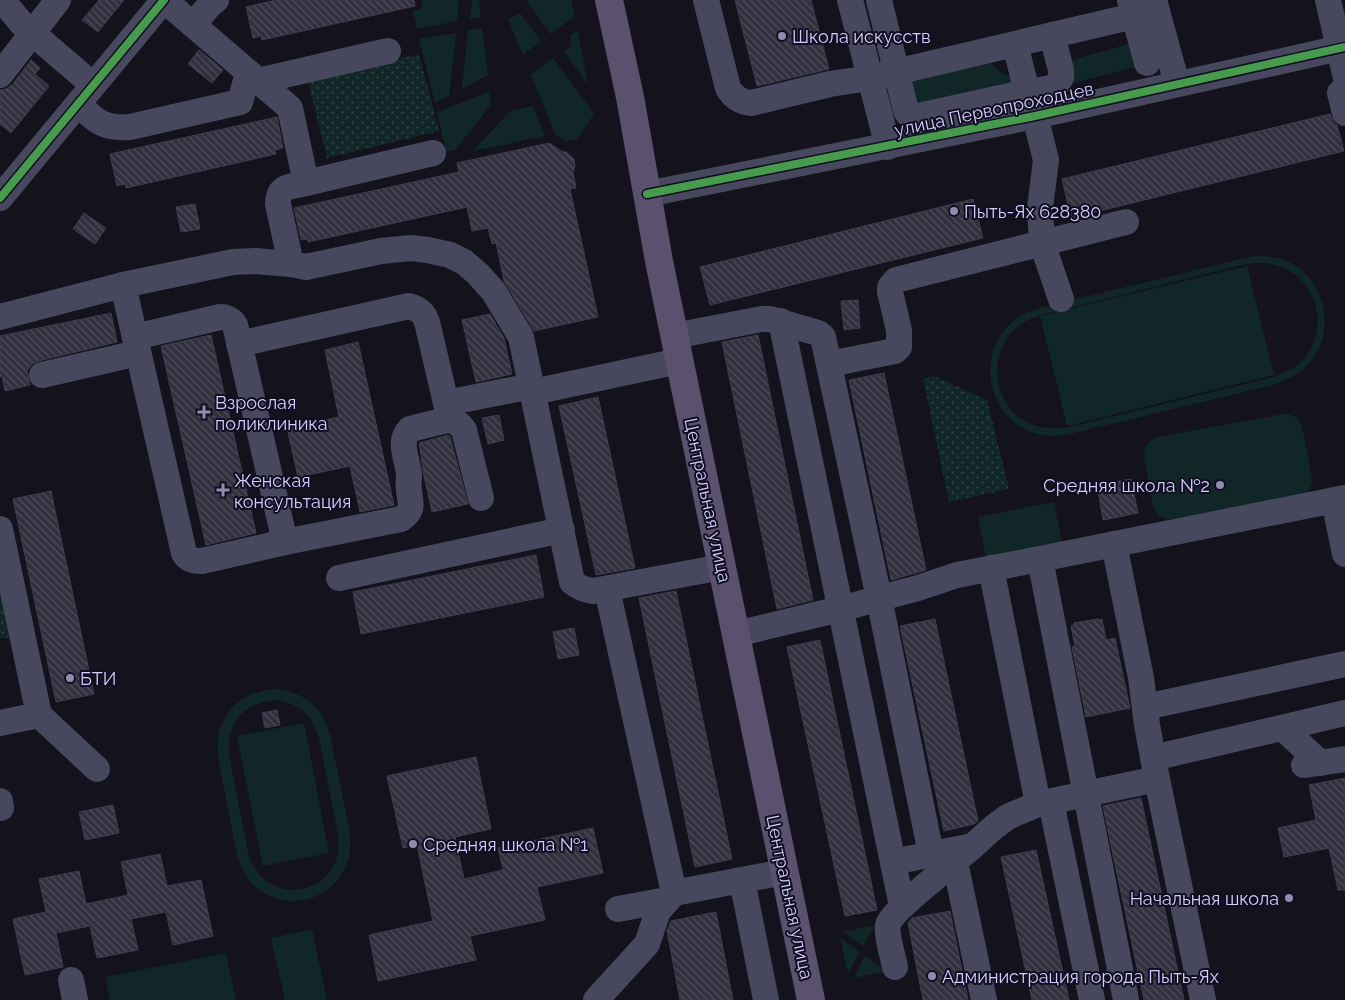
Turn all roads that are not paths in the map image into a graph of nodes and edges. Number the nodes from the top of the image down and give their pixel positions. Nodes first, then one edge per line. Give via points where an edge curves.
1 (2, 0) edge
2 (58, 0) edge
3 (164, 0) edge
4 (216, 0) edge
5 (609, 0) edge
6 (706, 0) edge
7 (850, 0) edge
8 (879, 0) edge
9 (1328, 0) edge
10 (1139, 5) edge
11 (192, 25) junction
12 (32, 33) junction
13 (1052, 35) junction
14 (1015, 44) junction
15 (1342, 48) edge
16 (388, 51) dead end
17 (1147, 63) dead end
18 (896, 72) junction
19 (1345, 74) edge
20 (0, 75) edge
21 (870, 78) junction
22 (1177, 84) junction
23 (270, 86) junction
24 (1345, 88) edge
25 (85, 94) junction
26 (1031, 104) junction
27 (1345, 113) edge
28 (888, 146) junction
29 (433, 153) dead end
30 (306, 183) junction
31 (647, 194) junction
32 (0, 198) edge
33 (1126, 222) dead end
34 (1042, 243) junction
35 (292, 264) junction
36 (123, 286) junction
37 (1061, 299) dead end
38 (0, 316) edge
39 (781, 321) junction
40 (239, 344) junction
41 (136, 345) junction
42 (677, 348) junction
43 (829, 364) junction
44 (42, 375) dead end
45 (532, 389) junction
46 (448, 411) junction
47 (481, 498) dead end
48 (1339, 499) edge
49 (0, 529) edge
50 (562, 530) junction
51 (285, 542) junction
52 (1114, 544) junction
53 (1345, 554) edge
54 (1040, 559) junction
55 (722, 567) junction
56 (991, 568) junction
57 (339, 578) dead end
58 (607, 590) junction
59 (879, 598) junction
60 (840, 609) junction
61 (736, 634) junction
62 (1345, 664) edge
63 (1145, 707) junction
64 (1345, 713) edge
65 (39, 715) junction
66 (0, 723) edge
67 (1283, 728) junction
68 (1321, 762) edge
69 (97, 769) dead end
70 (1155, 769) junction
71 (1085, 794) junction
72 (1044, 803) junction
73 (953, 854) junction
74 (893, 862) junction
75 (784, 872) junction
76 (742, 880) junction
77 (670, 896) junction
78 (902, 906) junction
79 (618, 909) dead end
80 (895, 967) dead end
81 (596, 1000) edge
82 (766, 1000) edge
83 (811, 1000) edge
84 (984, 1000) edge
85 (1092, 1000) edge
86 (1126, 1000) edge
87 (1202, 1000) edge

1 - 12 street
2 - 12 street
3 - 11 street
3 - 25 street
4 - 11 street
5 - 31 main road, Центральная улица
6 - 21 street via 728,88 737,99 751,103
7 - 21 street
8 - 18 street
9 - 15 street
10 - 13 street
10 - 17 street
10 - 22 street
11 - 23 street
12 - 20 street
12 - 25 street
13 - 14 street
13 - 26 street via 1061,77
14 - 18 street
14 - 26 street
15 - 19 street
15 - 22 street, улица Первопроходцев
16 - 23 street
18 - 21 street
18 - 26 street via 906,111 914,117
21 - 28 street
22 - 26 street, улица Первопроходцев
23 - 25 street via 240,102 121,127 99,122
23 - 30 street
24 - 27 street via 1340,93
25 - 32 street
26 - 28 street, улица Первопроходцев
26 - 34 street via 1046,160 1040,208
28 - 31 street, улица Первопроходцев
29 - 30 street
30 - 35 street via 285,188 278,197
31 - 42 main road, Центральная улица
33 - 34 street
34 - 37 street
34 - 43 street via 896,280 890,292 899,330 899,346 894,351
35 - 36 street via 233,262
35 - 45 street via 306,267 411,248 450,255 464,262 494,292 521,337
36 - 38 street
36 - 41 street
39 - 42 street via 762,319
39 - 43 street via 823,337
39 - 60 street
40 - 41 street via 235,325 226,317 220,317
40 - 46 street via 409,306 425,315
40 - 51 street
41 - 44 street
41 - 51 street via 186,557 202,561
42 - 45 street
42 - 55 main road, Центральная улица
43 - 59 street
45 - 46 street
45 - 50 street
46 - 47 street via 464,430
46 - 51 street via 406,433 403,446 411,502 407,515
48 - 52 street
48 - 53 street
49 - 65 street
50 - 57 street
50 - 58 street via 572,582 586,590
52 - 54 street
52 - 63 street
54 - 56 street
54 - 71 street
55 - 58 street
55 - 61 main road, Центральная улица
56 - 59 street
56 - 72 street
58 - 77 street
59 - 60 street
59 - 73 street
60 - 61 street
60 - 74 street
61 - 75 main road, Центральная улица
62 - 63 street
63 - 70 street
64 - 67 street
65 - 66 street
65 - 69 street
67 - 68 street
67 - 70 street
70 - 71 street
70 - 87 street
71 - 72 street
71 - 86 street
72 - 73 street via 1006,818
72 - 85 street
73 - 74 street
73 - 78 street
73 - 84 street
74 - 78 street
75 - 76 street
75 - 83 main road, Центральная улица
76 - 77 street
76 - 82 street
77 - 79 street
77 - 81 street via 658,911 647,944
78 - 80 street via 887,926

